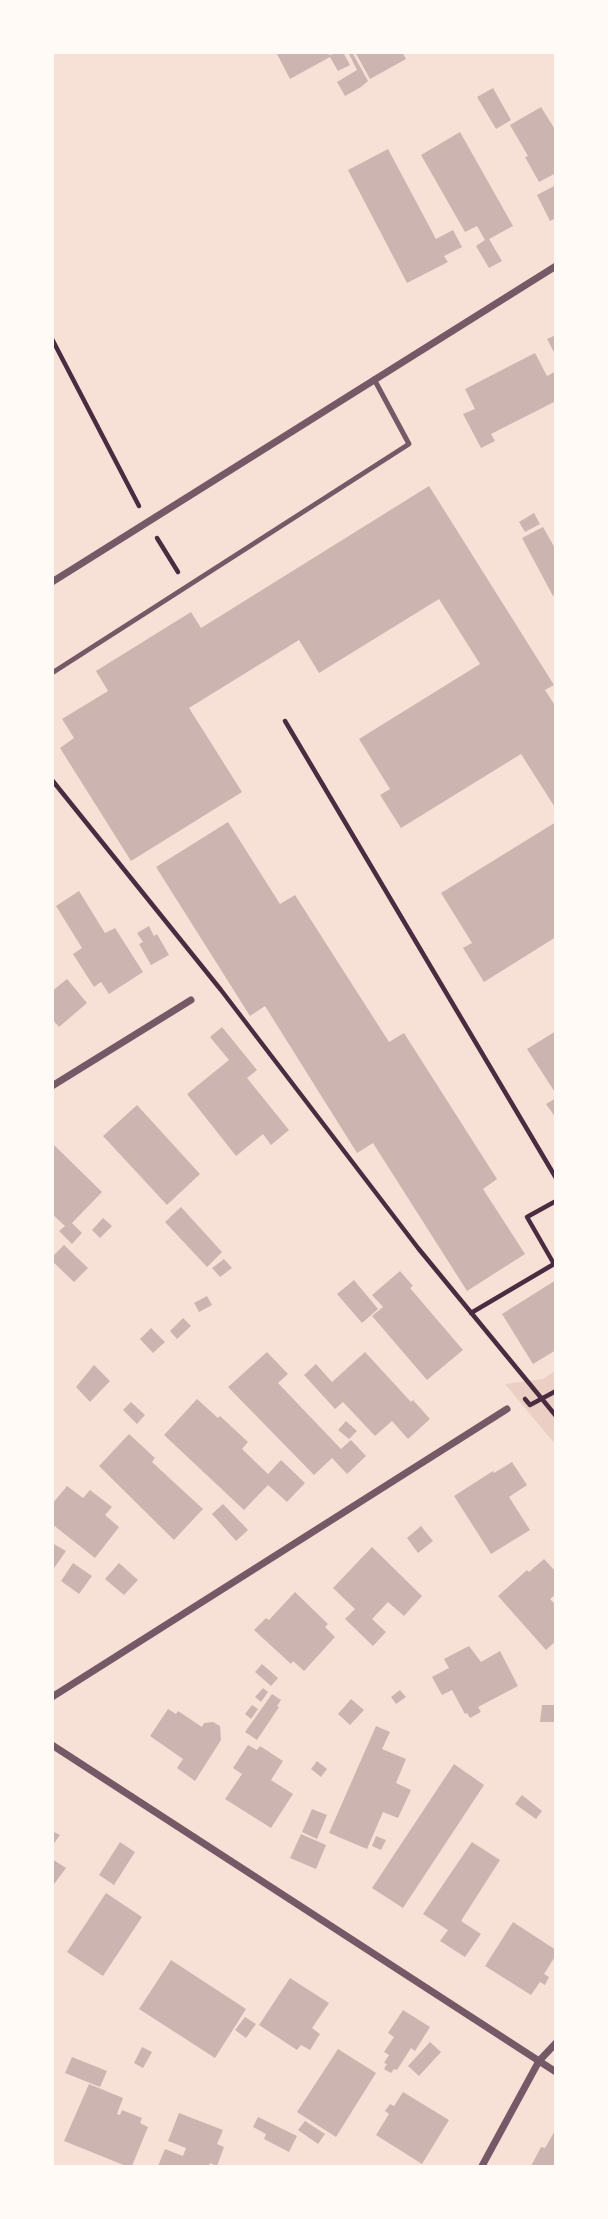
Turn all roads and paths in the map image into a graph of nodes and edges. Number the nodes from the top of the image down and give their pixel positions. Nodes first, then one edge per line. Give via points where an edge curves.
1 (555, 266) edge
2 (52, 339) edge
3 (374, 379) junction
4 (148, 522) junction
5 (52, 582) edge
6 (186, 587) junction
7 (52, 673) edge
8 (285, 721) dead end
9 (52, 780) edge
10 (220, 990) junction
11 (214, 994) dead end
12 (191, 1000) dead end
13 (52, 1086) edge
14 (555, 1178) edge
15 (555, 1201) edge
16 (471, 1313) junction
17 (555, 1391) edge
18 (541, 1399) junction
19 (530, 1405) dead end
20 (507, 1409) dead end
21 (555, 1416) edge
22 (52, 1697) edge
23 (52, 1745) edge
24 (555, 2043) edge
25 (539, 2061) junction
26 (555, 2072) edge
27 (482, 2166) edge

1 - 3 street
2 - 4 path
3 - 4 street
3 - 6 lane via 409,444
4 - 5 street
4 - 6 path
6 - 7 lane
8 - 14 path
9 - 10 path
10 - 11 path
10 - 16 path
12 - 13 street
15 - 16 path via 527,1217 554,1264
16 - 18 path
17 - 18 path
18 - 19 path
18 - 21 path
20 - 22 street
23 - 25 street
24 - 25 street
25 - 26 street
25 - 27 street

